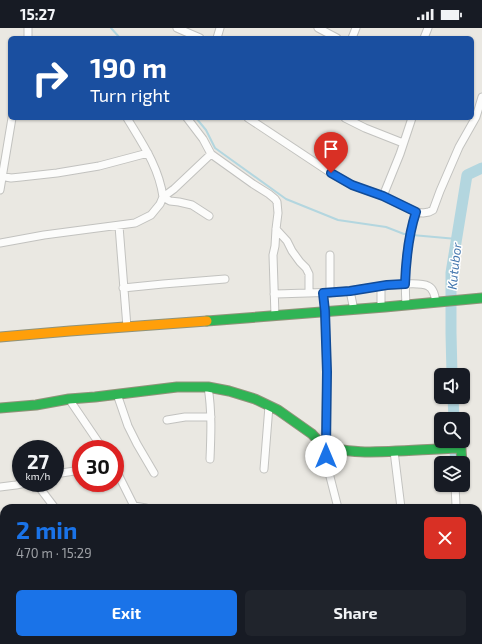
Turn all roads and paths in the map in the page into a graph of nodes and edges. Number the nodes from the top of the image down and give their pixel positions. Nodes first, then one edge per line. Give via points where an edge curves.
1 (177, 28) edge
2 (318, 28) edge
3 (195, 36) edge
4 (334, 36) edge
5 (482, 97) edge
6 (477, 108) edge
7 (12, 120) edge
8 (128, 120) edge
9 (189, 120) edge
10 (251, 120) edge
11 (349, 120) edge
12 (411, 120) edge
13 (403, 143) junction
14 (148, 153) junction
15 (211, 154) junction
16 (1, 176) edge
17 (0, 190) edge
18 (383, 196) junction
19 (163, 197) junction
20 (416, 212) junction
21 (209, 216) dead end
22 (118, 226) junction
23 (276, 229) junction
24 (0, 243) edge
25 (330, 255) dead end
26 (225, 279) dead end
27 (405, 284) junction
28 (381, 287) junction
29 (123, 288) junction
30 (350, 291) junction
31 (309, 292) junction
32 (326, 293) junction
33 (274, 294) junction
34 (482, 298) edge
35 (441, 302) junction
36 (406, 305) junction
37 (381, 307) junction
38 (354, 310) junction
39 (325, 311) junction
40 (275, 316) junction
41 (127, 326) junction
42 (0, 337) edge
43 (208, 387) junction
44 (117, 394) junction
45 (70, 399) junction
46 (269, 406) junction
47 (0, 408) edge
48 (211, 417) junction
49 (167, 420) dead end
50 (97, 440) edge
51 (326, 448) junction
52 (394, 451) junction
53 (461, 456) edge
54 (210, 459) dead end
55 (264, 469) dead end
56 (154, 473) dead end
57 (12, 486) edge
58 (124, 486) edge
59 (0, 487) edge
60 (43, 492) edge
61 (455, 492) edge
62 (52, 504) edge
63 (133, 504) edge
64 (337, 504) edge
65 (401, 504) edge
66 (456, 504) edge

1 - 3 street
2 - 4 street
5 - 6 street
6 - 20 street via 476,117 459,146 433,210
7 - 16 street
8 - 14 street
9 - 15 street
10 - 18 street via 331,173 352,185
11 - 13 street
12 - 13 street
13 - 18 street
14 - 16 street via 99,166 57,173 21,177
14 - 19 street via 162,185
15 - 19 street
15 - 23 street via 275,199 278,213
16 - 17 street
18 - 20 street
19 - 21 street via 192,205
19 - 22 street via 151,215 135,223
20 - 27 street via 410,229
22 - 24 street
22 - 29 street
23 - 31 street via 306,268 309,274
23 - 33 street via 273,256
25 - 32 street
26 - 29 street
27 - 28 street
27 - 35 street via 427,285
27 - 36 street
28 - 30 street
28 - 37 street
29 - 41 street
30 - 32 street
30 - 38 street
31 - 32 street
31 - 33 street
32 - 39 street
33 - 40 street
34 - 35 street
35 - 36 street
36 - 37 street
37 - 38 street
38 - 39 street
39 - 40 street
39 - 51 street
40 - 41 street
41 - 42 street
43 - 44 street via 177,387
43 - 46 street via 229,391
43 - 48 street
44 - 45 street
44 - 56 street via 128,426
45 - 47 street
45 - 50 street
46 - 51 street via 293,420
46 - 55 street
48 - 49 street
48 - 54 street
51 - 52 street via 364,452
51 - 64 street via 327,465
52 - 53 street via 456,448 461,450
52 - 65 street
57 - 59 street
58 - 63 street
60 - 62 street
61 - 66 street

